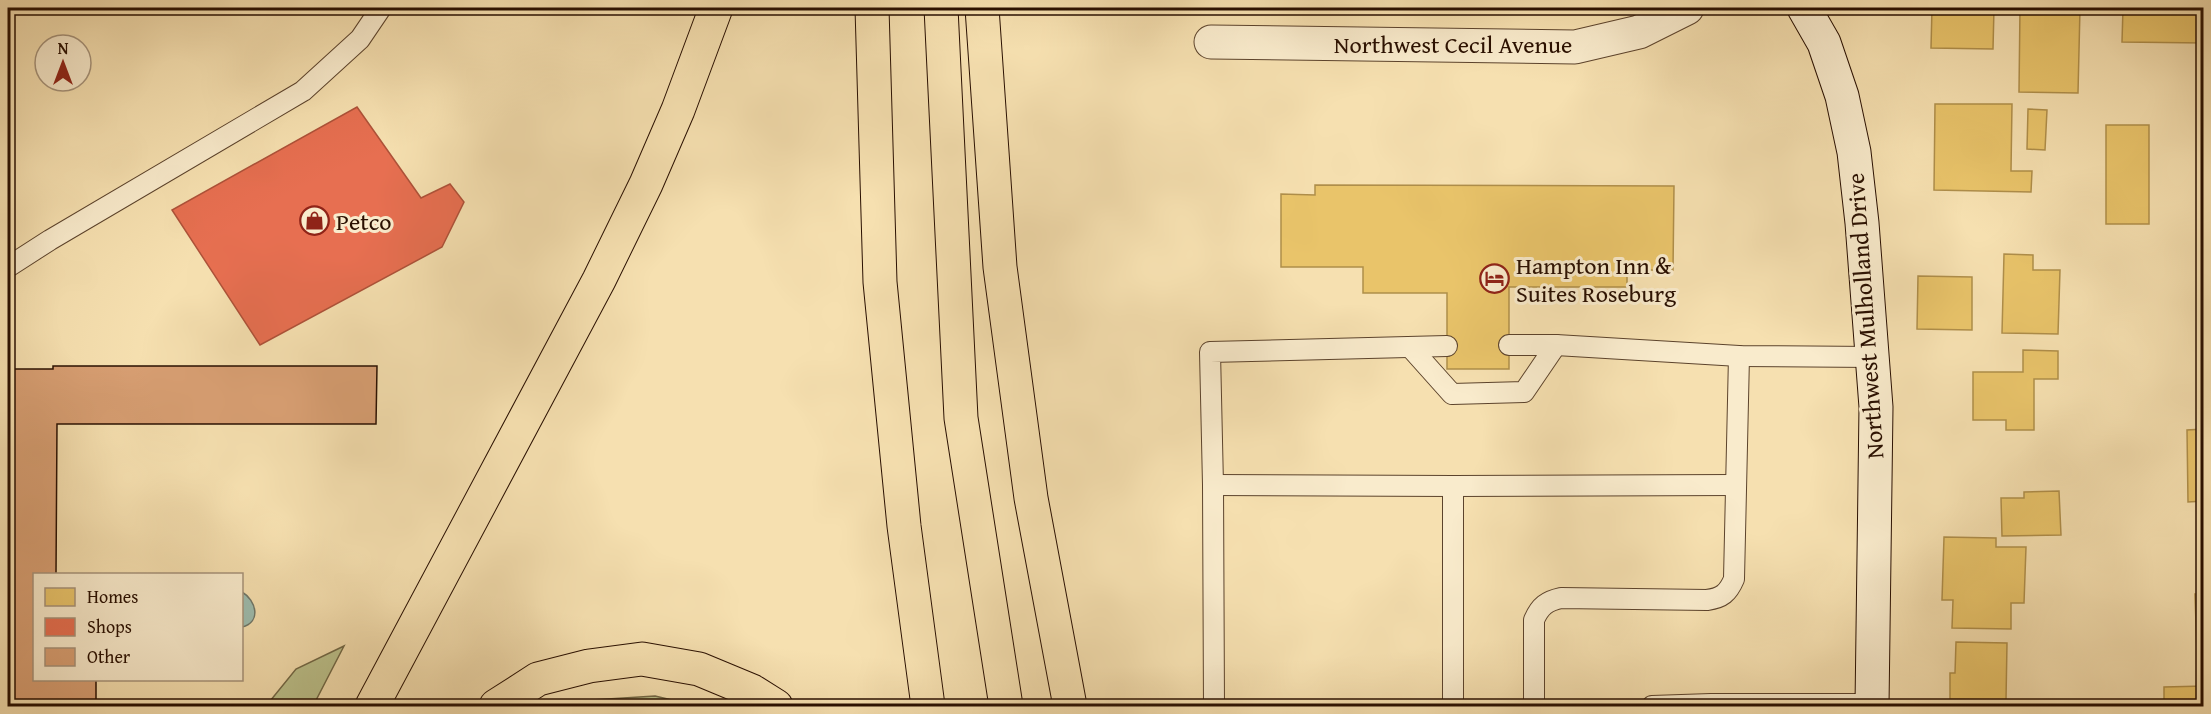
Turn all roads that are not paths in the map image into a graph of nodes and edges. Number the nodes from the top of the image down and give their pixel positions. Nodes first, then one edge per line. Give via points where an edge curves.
1 (381, 8) edge
2 (716, 8) edge
3 (872, 8) edge
4 (941, 8) edge
5 (982, 8) edge
6 (1687, 8) edge
7 (1804, 8) edge
8 (1211, 42) dead end
9 (8, 267) edge
10 (1509, 345) dead end
11 (1556, 345) junction
12 (1447, 346) dead end
13 (1410, 347) junction
14 (1739, 356) junction
15 (1873, 357) junction
16 (1736, 484) junction
17 (1213, 485) junction
18 (1453, 486) junction
19 (1872, 705) edge
20 (372, 706) edge
21 (496, 706) edge
22 (776, 706) edge
23 (928, 706) edge
24 (1006, 706) edge
25 (1070, 706) edge
26 (1214, 706) edge
27 (1453, 706) edge
28 (1534, 706) edge
29 (1652, 706) edge

1 - 9 lane via 360,39 303,91
2 - 20 highway via 674,120 605,269
3 - 23 highway via 880,282 904,526
4 - 24 highway via 961,418
5 - 25 highway via 1000,267 1031,498
6 - 8 main road, Northwest Cecil Avenue via 1639,32 1575,47
7 - 15 main road, Northwest Mulholland Drive via 1824,43 1842,96 1854,152
10 - 11 lane
11 - 13 lane via 1524,392 1452,394
11 - 14 lane
12 - 13 lane
13 - 17 lane via 1210,352
14 - 15 lane
14 - 16 lane
15 - 19 main road, Northwest Mulholland Drive via 1876,418
16 - 18 lane
16 - 28 lane via 1734,579 1729,590 1719,598 1707,600 1550,600 1534,620
17 - 18 lane
17 - 26 lane
18 - 27 lane
19 - 29 lane
21 - 22 highway via 538,679 589,666 642,659 699,669 752,691

